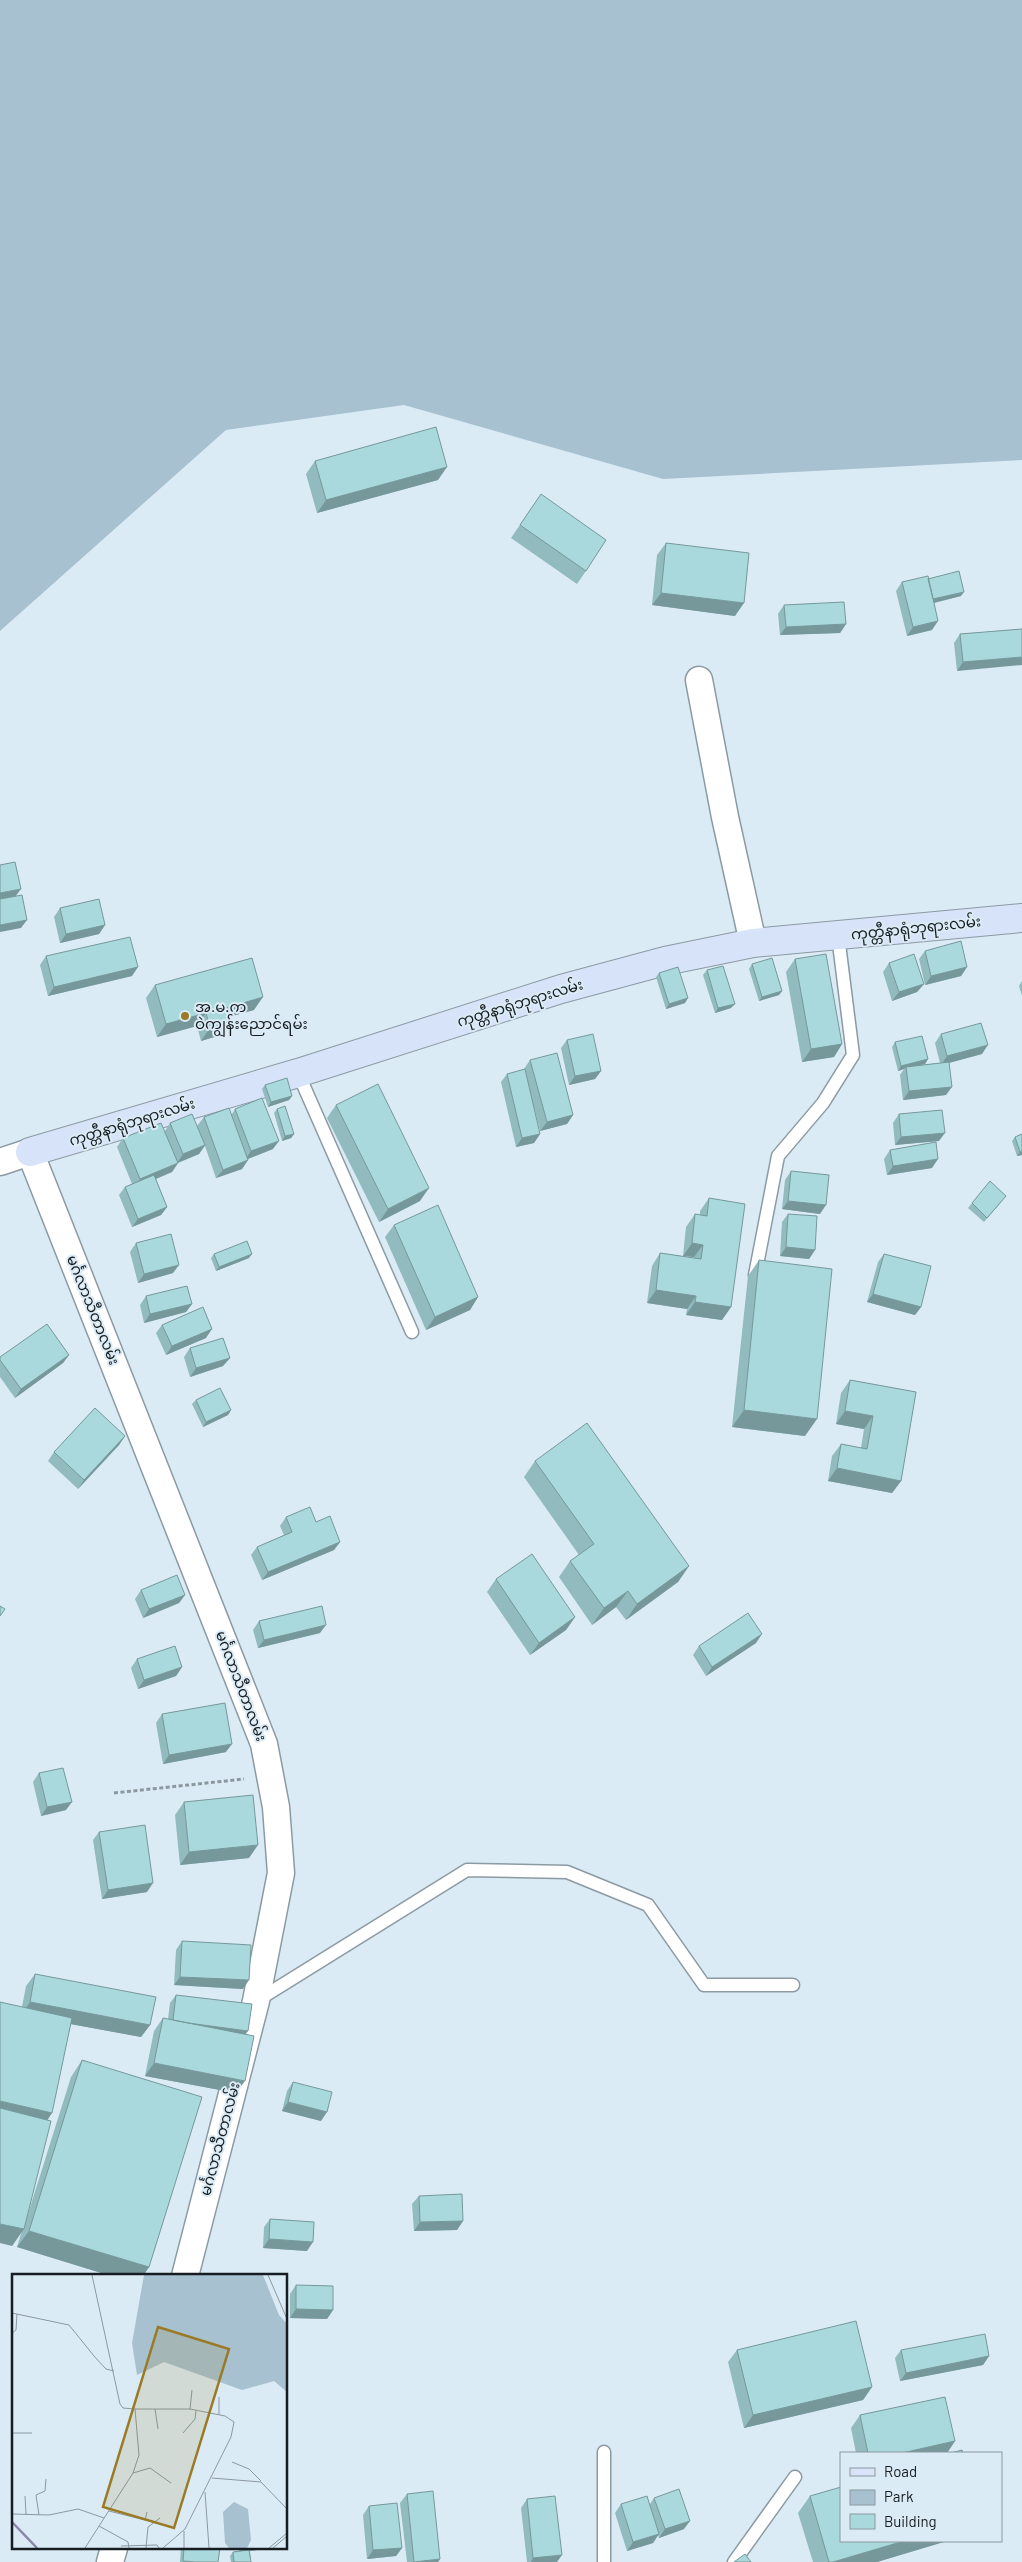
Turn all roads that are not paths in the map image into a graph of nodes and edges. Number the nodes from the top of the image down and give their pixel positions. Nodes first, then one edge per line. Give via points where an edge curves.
1 (699, 680) dead end
2 (1022, 918) edge
3 (838, 936) junction
4 (753, 942) junction
5 (298, 1072) junction
6 (30, 1152) junction
7 (0, 1162) edge
8 (754, 1275) dead end
9 (412, 1332) dead end
10 (793, 1985) dead end
11 (256, 2001) junction
12 (186, 2274) edge
13 (604, 2452) dead end
14 (795, 2477) dead end
15 (604, 2562) edge
16 (734, 2562) edge

1 - 4 street
2 - 3 street, ကုတ္တီနာရုံဘုရားလမ်း
3 - 4 street, ကုတ္တီနာရုံဘုရားလမ်း
3 - 8 lane via 853,1055 822,1103 778,1156
4 - 5 street, ကုတ္တီနာရုံဘုရားလမ်း via 664,961 561,989
5 - 6 street, ကုတ္တီနာရုံဘုရားလမ်း
5 - 9 lane
6 - 7 street
6 - 11 street, မင်္ဂလာသီတာလမ်း via 264,1744 276,1808 281,1873
10 - 11 lane via 704,1985 648,1905 567,1872 467,1870
11 - 12 street, မင်္ဂလာသီတာလမ်း
13 - 15 lane
14 - 16 lane

